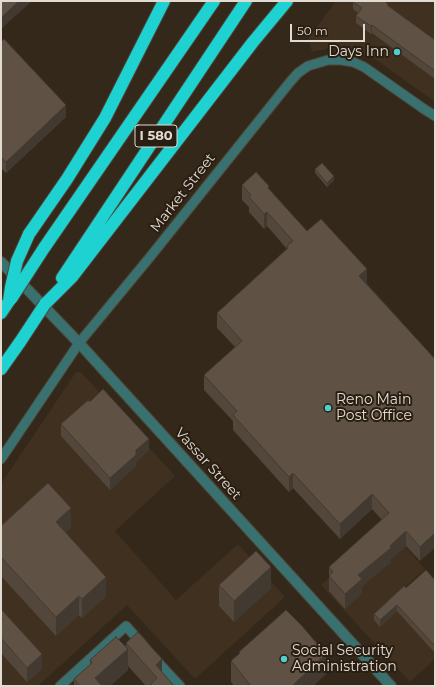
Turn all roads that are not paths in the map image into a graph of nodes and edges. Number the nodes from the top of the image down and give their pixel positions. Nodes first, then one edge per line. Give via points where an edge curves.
1 (164, 1) edge
2 (214, 1) edge
3 (246, 1) edge
4 (287, 1) edge
5 (435, 116) edge
6 (1, 262) edge
7 (69, 274) junction
8 (9, 301) junction
9 (1, 313) edge
10 (79, 343) junction
11 (1, 369) edge
12 (1, 459) edge
13 (60, 686) edge
14 (180, 686) edge
15 (391, 686) edge

1 - 8 highway, bridge via 105,118 29,234 16,268
2 - 8 highway, I 580, bridge
3 - 7 highway, I 580
4 - 7 highway
5 - 10 street, Market Street via 353,62 328,60 308,66 290,82
6 - 10 street, Vassar Street
7 - 11 highway, bridge via 45,304
8 - 9 highway, I 580
10 - 12 street, Market Street
10 - 15 street, Vassar Street
13 - 14 street via 126,626

